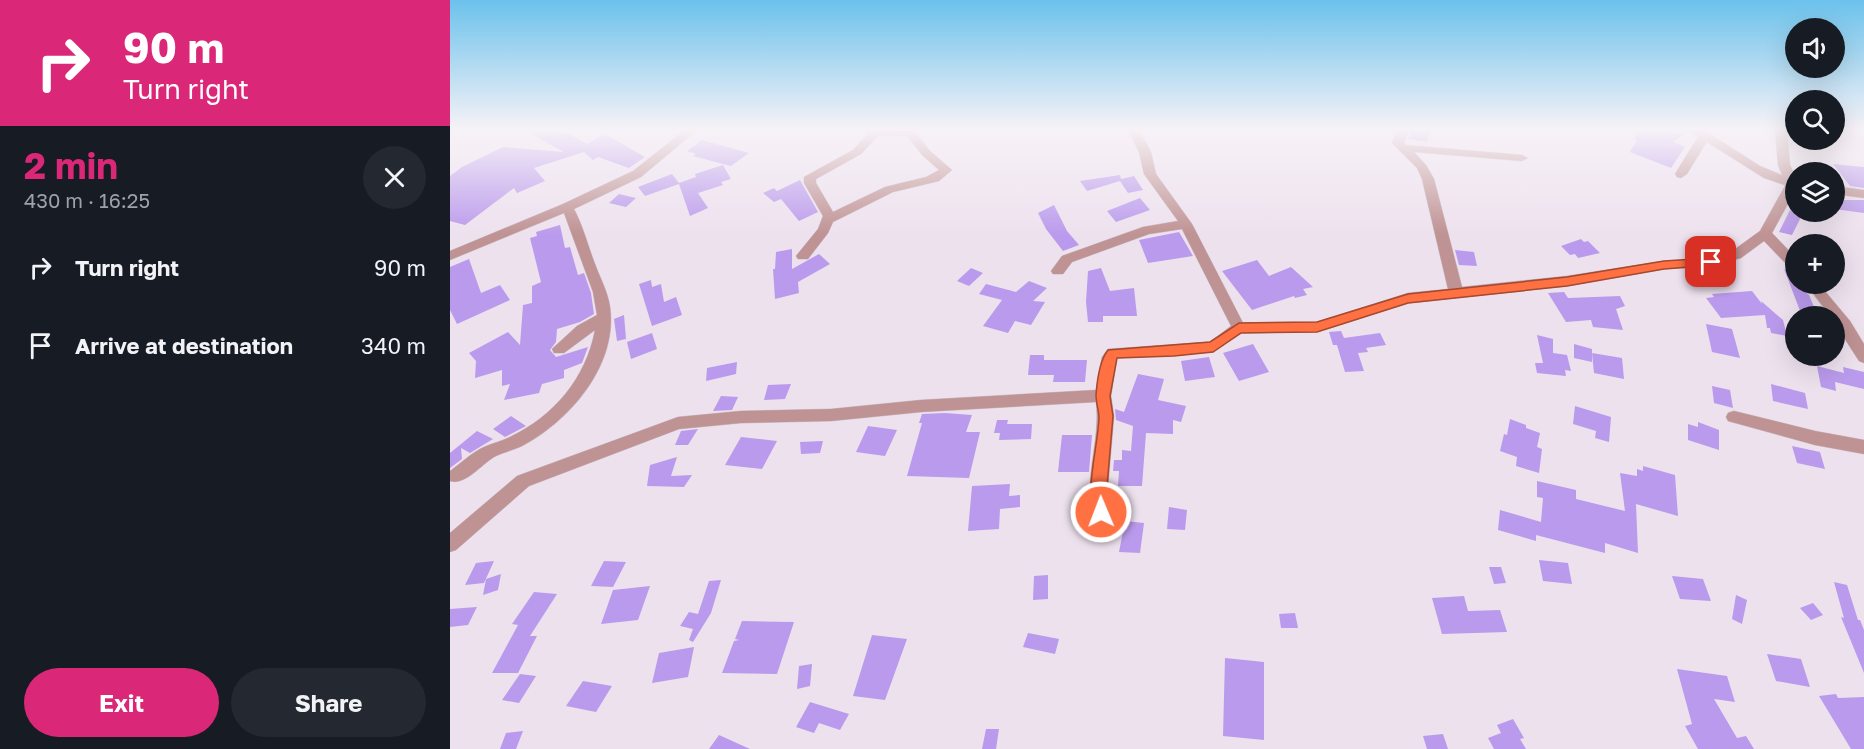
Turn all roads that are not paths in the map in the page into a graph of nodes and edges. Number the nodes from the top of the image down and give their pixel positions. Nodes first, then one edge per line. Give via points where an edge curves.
1 (648, 165) edge
2 (833, 165) edge
3 (940, 165) edge
4 (1148, 165) edge
5 (1420, 165) edge
6 (1687, 165) edge
7 (1749, 165) edge
8 (1681, 174) dead end
9 (1785, 180) edge
10 (1845, 191) edge
11 (1864, 194) edge
12 (1785, 200) edge
13 (567, 207) junction
14 (827, 220) junction
15 (1186, 224) junction
16 (1766, 234) junction
17 (1785, 254) edge
18 (450, 256) edge
19 (803, 256) dead end
20 (1058, 271) dead end
21 (1456, 292) junction
22 (1820, 294) edge
23 (603, 320) junction
24 (1239, 328) junction
25 (558, 350) dead end
26 (1864, 357) edge
27 (1103, 396) junction
28 (1734, 417) dead end
29 (1864, 447) edge
30 (456, 476) dead end
31 (1110, 531) dead end
32 (450, 544) edge

1 - 13 street
2 - 14 street via 810,177 827,210
3 - 14 street via 946,170 937,178 901,185
4 - 15 street via 1150,174
5 - 21 street via 1428,179
6 - 8 street
7 - 9 street
10 - 11 street
12 - 16 street
13 - 18 street
13 - 23 street via 597,282
14 - 19 street via 824,230
15 - 20 street via 1147,230 1075,256 1067,259
15 - 24 street
16 - 17 street
16 - 21 street via 1736,255 1711,262
21 - 24 street via 1408,298 1317,327
22 - 26 street
23 - 25 street
23 - 30 street via 594,364 575,395 519,440 482,456
24 - 27 street via 1213,347 1113,353
27 - 31 street via 1106,416 1099,498
27 - 32 street via 678,423 523,481
28 - 29 street

